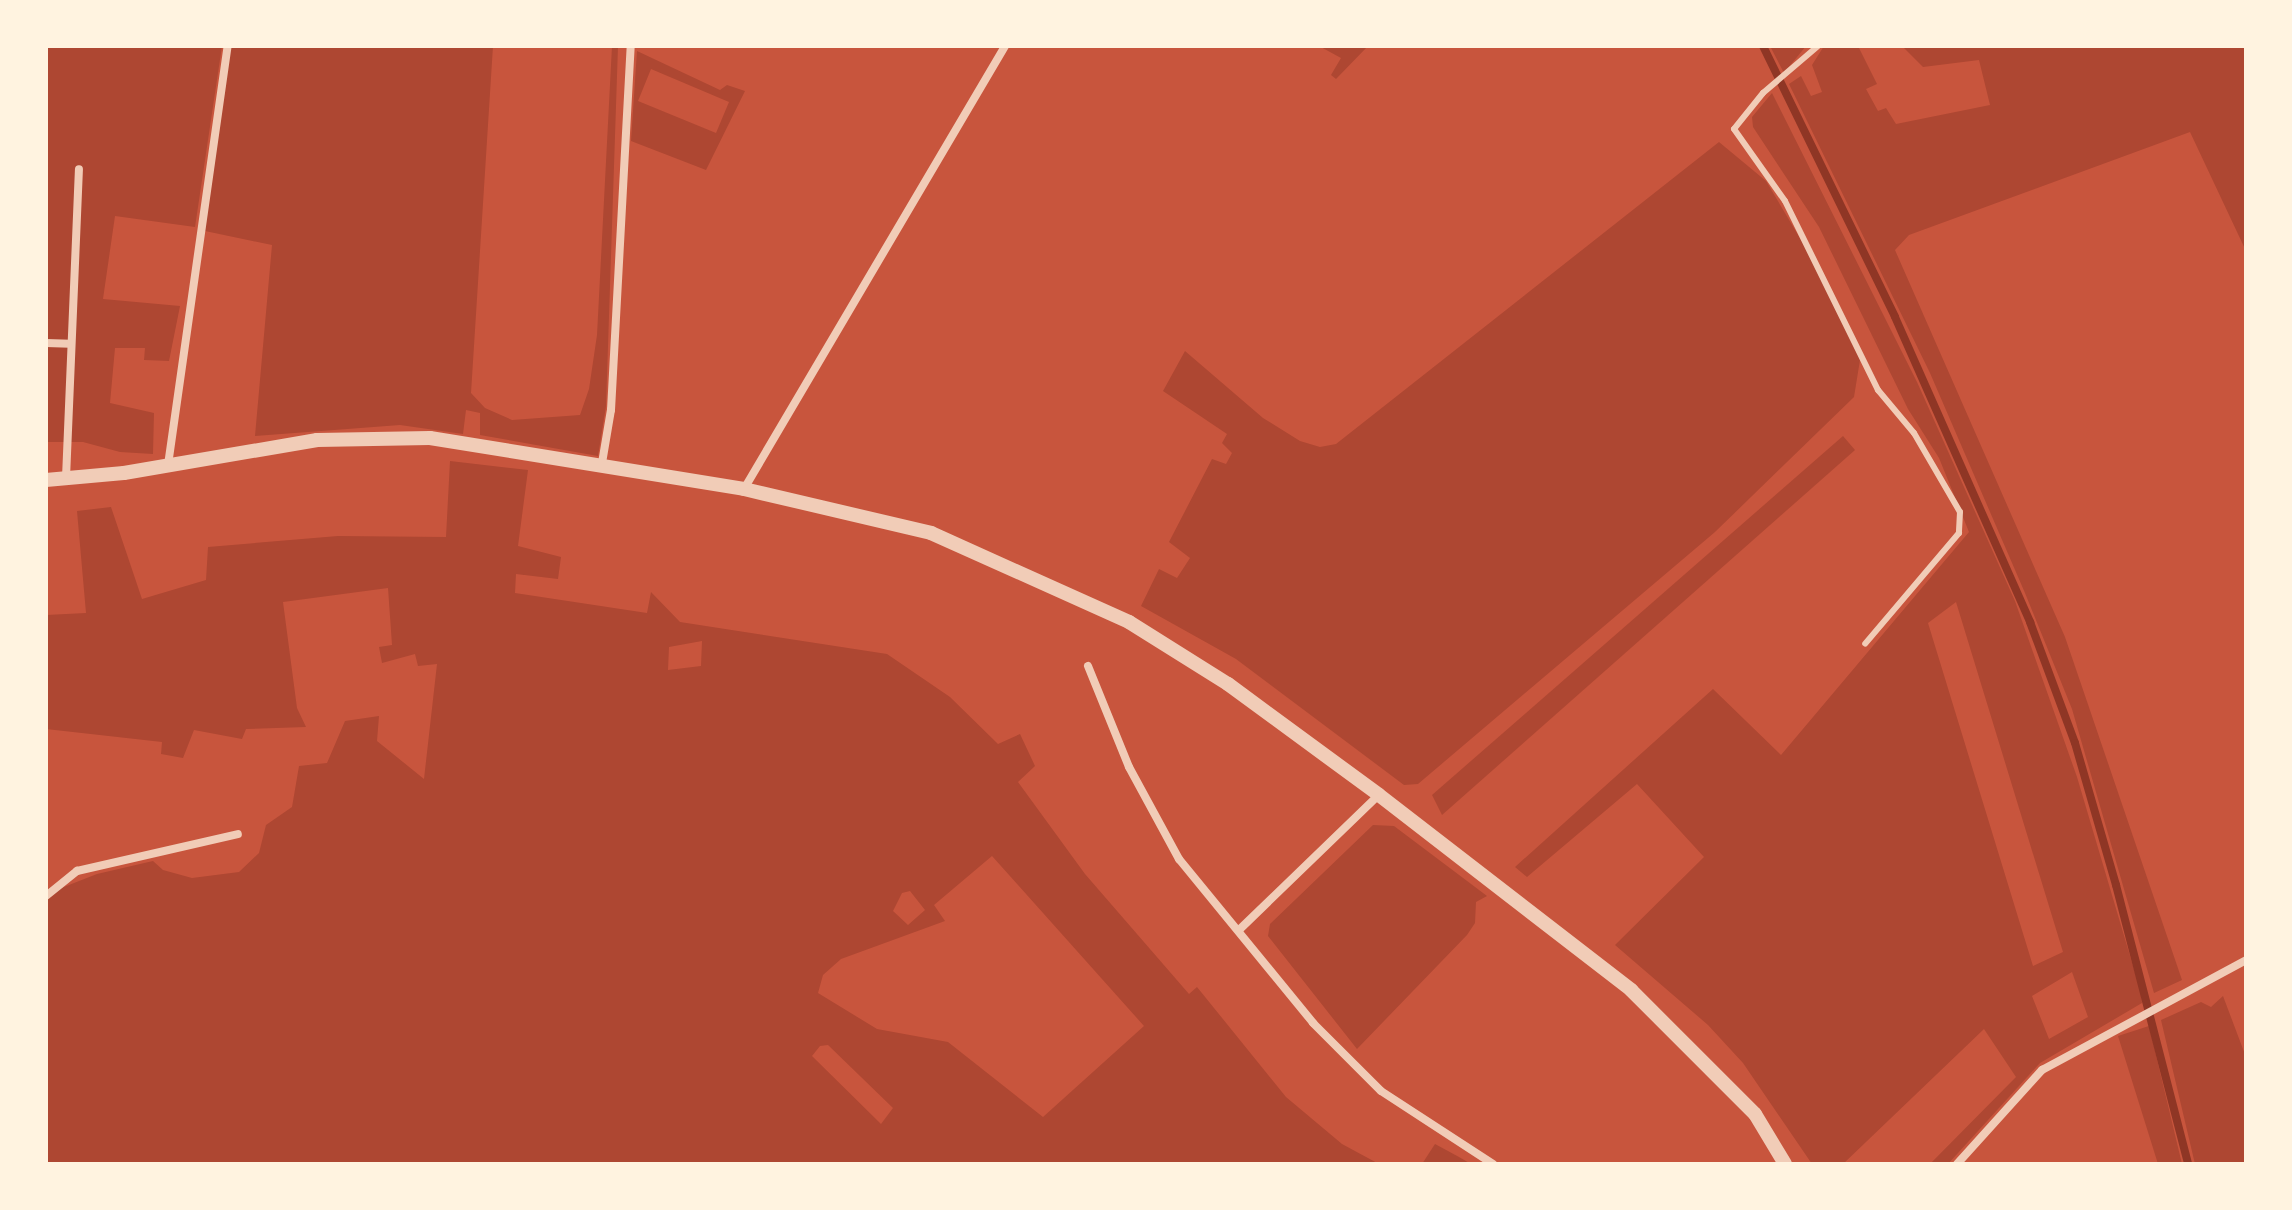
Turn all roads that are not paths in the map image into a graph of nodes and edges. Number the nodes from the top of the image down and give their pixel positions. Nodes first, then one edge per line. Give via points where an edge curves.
1 (228, 46) edge
2 (631, 46) edge
3 (1005, 46) edge
4 (1818, 46) edge
5 (79, 169) dead end
6 (46, 343) edge
7 (70, 344) junction
8 (602, 463) junction
9 (168, 465) junction
10 (66, 478) junction
11 (46, 480) edge
12 (744, 489) junction
13 (1865, 644) dead end
14 (1088, 666) dead end
15 (1379, 795) junction
16 (238, 834) dead end
17 (46, 896) edge
18 (1239, 930) junction
19 (2246, 960) edge
20 (1493, 1164) edge
21 (1785, 1164) edge
22 (1957, 1164) edge

1 - 9 street
2 - 8 street via 611,410
3 - 12 street
4 - 13 lane via 1763,93 1734,129 1785,201 1878,390 1914,433 1960,512 1959,533
5 - 7 street
6 - 7 street
7 - 10 street
8 - 9 street via 371,435
8 - 12 street
9 - 10 street
10 - 11 street
12 - 15 street via 931,533 1129,622 1228,684
14 - 18 street via 1129,767 1179,859
15 - 18 street
15 - 21 street via 1631,990 1755,1114
16 - 17 street via 77,871
18 - 20 street via 1313,1023 1381,1091
19 - 22 street via 2042,1070

